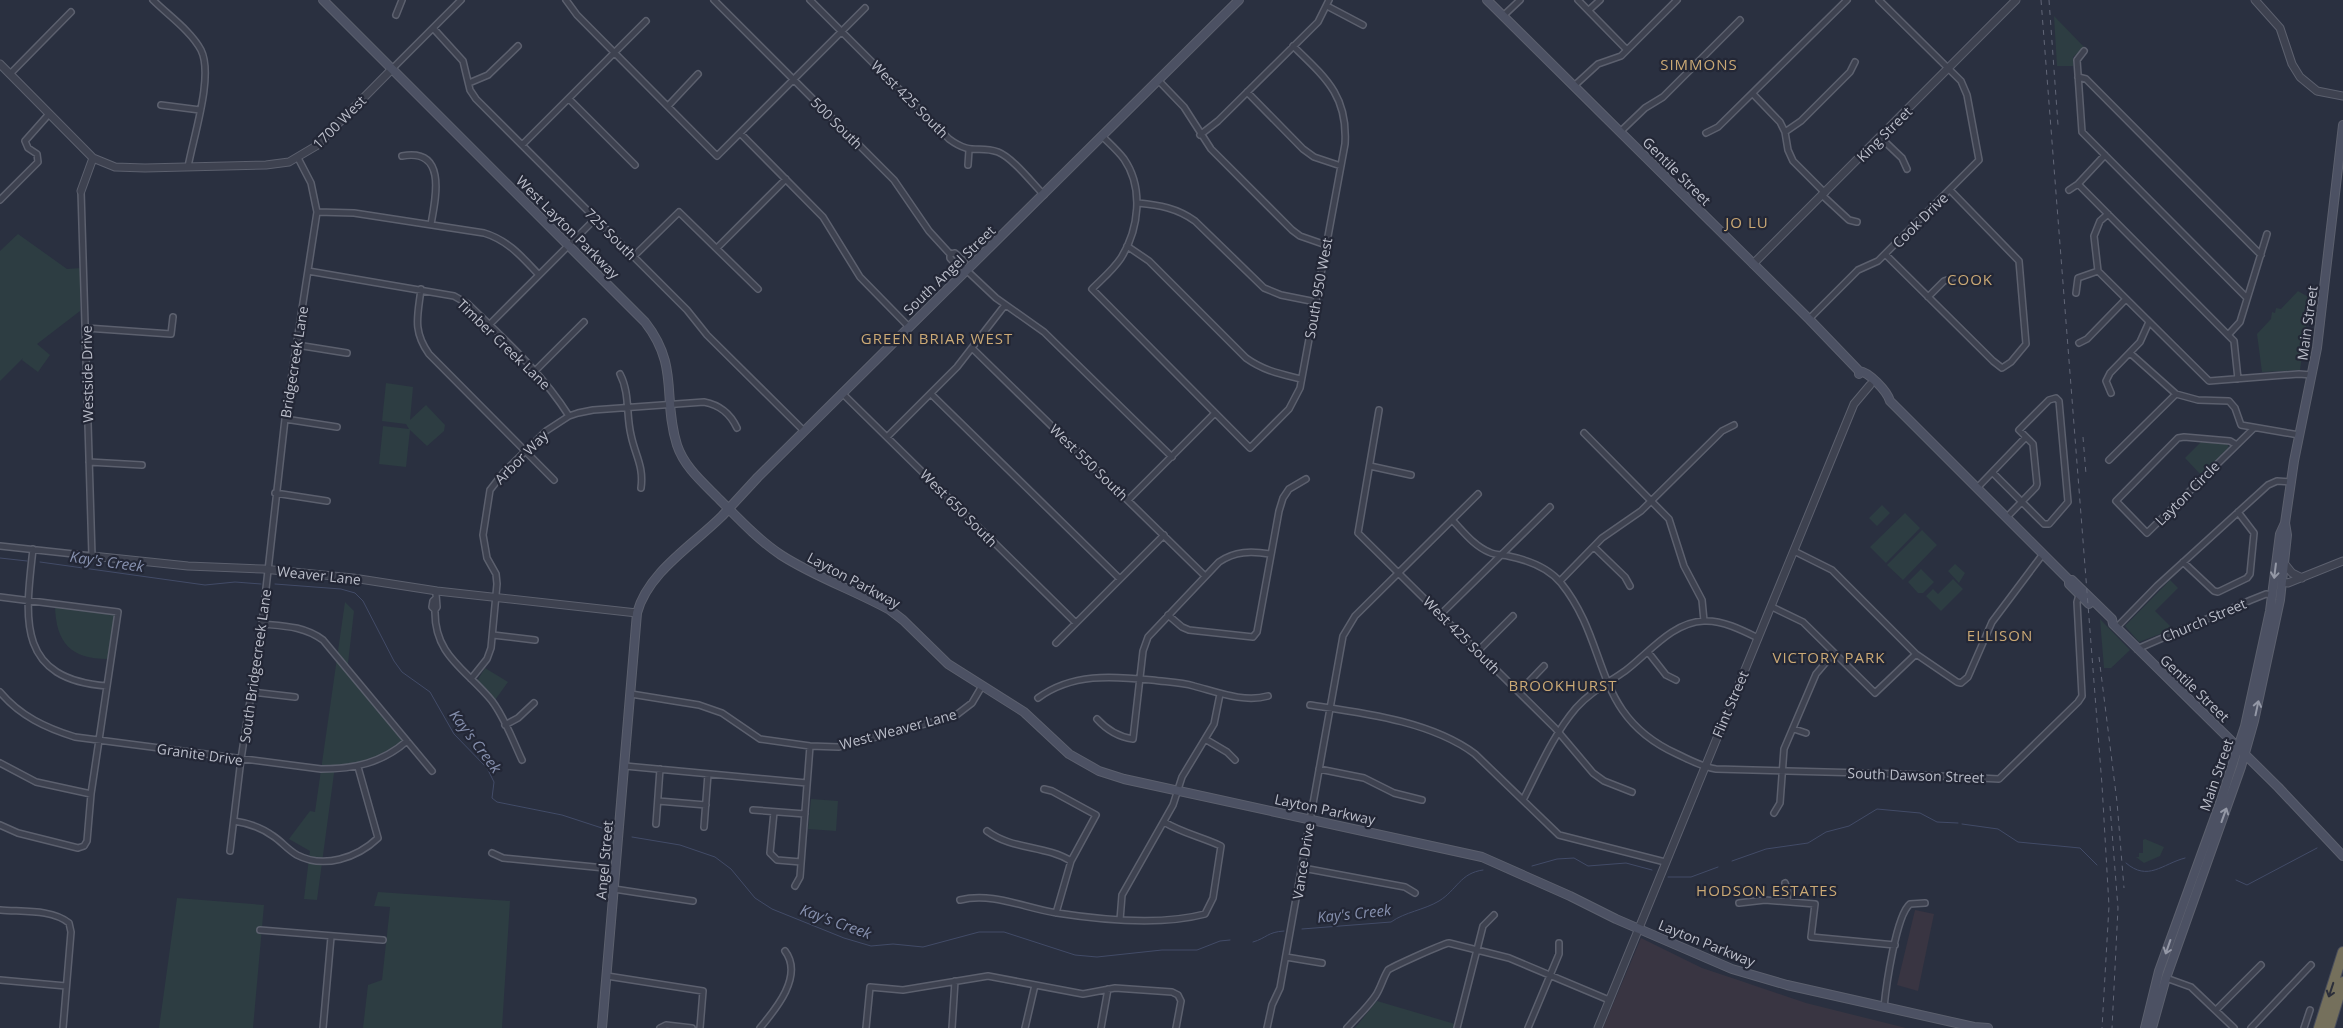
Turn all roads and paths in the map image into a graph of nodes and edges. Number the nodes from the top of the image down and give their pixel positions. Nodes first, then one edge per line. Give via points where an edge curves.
1 (153, 0) edge
2 (323, 0) edge
3 (402, 0) edge
4 (461, 0) edge
5 (566, 0) edge
6 (714, 0) edge
7 (810, 0) edge
8 (1239, 0) edge
9 (1488, 0) edge
10 (1520, 0) edge
11 (1578, 0) edge
12 (1600, 0) edge
13 (1677, 0) edge
14 (1847, 0) edge
15 (1879, 0) edge
16 (2255, 0) edge
17 (2018, 1) edge
18 (1328, 3) edge
19 (865, 8) dead end
20 (1589, 10) junction
21 (71, 12) dead end
22 (396, 16) dead end
23 (1503, 16) junction
24 (1740, 20) dead end
25 (646, 21) dead end
26 (1363, 25) dead end
27 (433, 28) junction
28 (842, 32) junction
29 (518, 46) dead end
30 (1293, 46) junction
31 (1627, 50) junction
32 (2084, 51) dead end
33 (614, 53) junction
34 (1855, 62) dead end
35 (0, 64) edge
36 (392, 69) junction
37 (1949, 70) junction
38 (10, 74) junction
39 (698, 74) dead end
40 (2078, 77) junction
41 (794, 80) junction
42 (1159, 81) junction
43 (468, 83) junction
44 (1574, 86) junction
45 (1247, 92) junction
46 (1753, 94) junction
47 (2343, 96) edge
48 (569, 99) junction
49 (161, 105) dead end
50 (668, 106) junction
51 (200, 110) junction
52 (49, 114) junction
53 (2343, 125) edge
54 (1620, 132) junction
55 (1785, 132) junction
56 (740, 133) junction
57 (1706, 133) dead end
58 (1200, 135) junction
59 (1103, 137) junction
60 (1881, 138) junction
61 (522, 145) junction
62 (969, 150) junction
63 (2105, 155) junction
64 (402, 156) dead end
65 (93, 158) junction
66 (298, 158) junction
67 (635, 165) dead end
68 (968, 165) dead end
69 (1341, 166) junction
70 (188, 167) junction
71 (1907, 170) dead end
72 (786, 179) junction
73 (2078, 184) junction
74 (1950, 190) junction
75 (2069, 190) dead end
76 (81, 191) joint
77 (1824, 194) junction
78 (1044, 195) junction
79 (0, 200) edge
80 (1138, 203) junction
81 (317, 212) junction
82 (2108, 214) junction
83 (595, 219) junction
84 (1857, 222) dead end
85 (430, 224) junction
86 (2267, 234) dead end
87 (1326, 245) junction
88 (568, 246) junction
89 (1127, 246) junction
90 (716, 248) junction
91 (1885, 254) junction
92 (2261, 255) junction
93 (634, 256) junction
94 (1753, 264) junction
95 (964, 268) junction
96 (308, 271) junction
97 (2098, 271) junction
98 (539, 275) junction
99 (1953, 278) dead end
100 (421, 289) junction
101 (758, 289) dead end
102 (2076, 293) dead end
103 (1928, 296) junction
104 (2247, 298) junction
105 (2126, 299) junction
106 (1316, 302) junction
107 (1005, 305) junction
108 (173, 318) dead end
109 (1808, 319) junction
110 (584, 322) dead end
111 (2149, 322) junction
112 (489, 325) junction
113 (909, 327) junction
114 (86, 328) junction
115 (2228, 336) junction
116 (2079, 343) dead end
117 (297, 345) junction
118 (973, 349) junction
119 (348, 353) dead end
120 (2130, 353) junction
121 (535, 371) junction
122 (1860, 371) junction
123 (620, 374) dead end
124 (2312, 375) junction
125 (2238, 378) junction
126 (1301, 379) junction
127 (1870, 385) junction
128 (2111, 392) dead end
129 (842, 393) junction
130 (931, 394) junction
131 (2176, 394) junction
132 (1890, 400) junction
133 (671, 404) junction
134 (628, 407) junction
135 (1380, 410) dead end
136 (1216, 413) junction
137 (569, 416) junction
138 (285, 419) junction
139 (1734, 425) dead end
140 (337, 427) dead end
141 (737, 428) dead end
142 (2254, 428) junction
143 (804, 431) junction
144 (1584, 433) dead end
145 (2299, 435) junction
146 (887, 437) junction
147 (2026, 437) junction
148 (2235, 444) junction
149 (525, 450) junction
150 (1172, 457) junction
151 (2109, 460) dead end
152 (89, 462) junction
153 (142, 465) dead end
154 (1370, 466) junction
155 (1993, 473) junction
156 (1410, 475) dead end
157 (1306, 479) dead end
158 (554, 480) dead end
159 (2291, 482) junction
160 (641, 488) dead end
161 (1977, 488) junction
162 (275, 492) junction
163 (1478, 494) dead end
164 (1128, 500) junction
165 (1652, 500) junction
166 (327, 501) dead end
167 (2023, 502) junction
168 (1550, 507) dead end
169 (729, 508) junction
170 (2238, 512) junction
171 (2007, 518) junction
172 (1452, 520) junction
173 (2285, 523) junction
174 (1164, 535) junction
175 (0, 546) edge
176 (1594, 547) junction
177 (33, 549) junction
178 (1794, 551) junction
179 (1270, 554) junction
180 (2043, 554) junction
181 (1501, 555) junction
182 (92, 556) junction
183 (2343, 561) edge
184 (2183, 562) junction
185 (2284, 563) junction
186 (268, 570) junction
187 (1399, 572) junction
188 (1205, 576) junction
189 (2302, 578) junction
190 (1120, 579) junction
191 (2069, 580) junction
192 (1560, 581) junction
193 (2282, 582) junction
194 (1630, 586) dead end
195 (436, 594) junction
196 (2079, 595) junction
197 (2272, 595) junction
198 (0, 597) edge
199 (496, 598) junction
200 (27, 600) junction
201 (1772, 607) junction
202 (638, 613) junction
203 (1441, 614) junction
204 (1168, 615) junction
205 (1512, 616) dead end
206 (1704, 621) junction
207 (1076, 623) junction
208 (262, 624) junction
209 (2115, 625) junction
210 (2274, 627) junction
211 (492, 635) junction
212 (1758, 638) junction
213 (536, 640) dead end
214 (1056, 643) dead end
215 (2137, 649) junction
216 (1478, 651) junction
217 (1648, 652) junction
218 (1833, 654) junction
219 (1916, 654) junction
220 (1544, 666) dead end
221 (471, 679) junction
222 (1140, 679) junction
223 (1676, 680) dead end
224 (1606, 682) junction
225 (107, 686) junction
226 (982, 686) junction
227 (0, 692) edge
228 (251, 692) junction
229 (1519, 692) junction
230 (631, 694) junction
231 (1220, 694) junction
232 (1268, 696) dead end
233 (295, 697) dead end
234 (1038, 698) dead end
235 (534, 703) dead end
236 (1310, 704) dead end
237 (1330, 708) junction
238 (1096, 719) dead end
239 (505, 726) junction
240 (1794, 729) junction
241 (1559, 732) junction
242 (1806, 733) dead end
243 (1206, 739) junction
244 (99, 740) junction
245 (407, 741) junction
246 (810, 746) junction
247 (2238, 748) junction
248 (2245, 755) junction
249 (241, 759) junction
250 (522, 760) dead end
251 (1235, 760) dead end
252 (0, 762) edge
253 (625, 766) junction
254 (358, 767) junction
255 (1704, 767) junction
256 (1319, 769) junction
257 (660, 770) junction
258 (432, 771) dead end
259 (1782, 771) junction
260 (708, 774) junction
261 (807, 783) junction
262 (1044, 790) dead end
263 (1177, 792) junction
264 (1632, 792) dead end
265 (91, 794) junction
266 (1422, 800) dead end
267 (1523, 800) junction
268 (658, 802) junction
269 (706, 805) junction
270 (753, 810) dead end
271 (774, 812) junction
272 (1774, 813) dead end
273 (805, 814) junction
274 (1309, 819) junction
275 (234, 821) junction
276 (1164, 822) junction
277 (656, 824) dead end
278 (0, 825) edge
279 (704, 827) dead end
280 (987, 831) dead end
281 (230, 851) dead end
282 (492, 853) dead end
283 (2341, 854) edge
284 (298, 855) junction
285 (294, 861) dead end
286 (1071, 861) junction
287 (801, 862) junction
288 (1665, 862) junction
289 (1303, 868) junction
290 (615, 869) junction
291 (1784, 883) dead end
292 (795, 886) dead end
293 (614, 889) junction
294 (1415, 893) dead end
295 (960, 900) dead end
296 (693, 901) dead end
297 (1787, 901) junction
298 (1739, 903) dead end
299 (1925, 903) dead end
300 (0, 910) edge
301 (1056, 913) junction
302 (1494, 915) dead end
303 (1120, 920) junction
304 (1639, 929) junction
305 (260, 930) dead end
306 (331, 937) junction
307 (383, 940) dead end
308 (1559, 943) dead end
309 (1895, 945) junction
310 (1477, 950) junction
311 (785, 952) dead end
312 (2343, 952) edge
313 (1286, 957) junction
314 (1322, 963) dead end
315 (2261, 965) dead end
316 (2311, 965) dead end
317 (1550, 975) junction
318 (607, 976) junction
319 (2166, 978) junction
320 (0, 980) edge
321 (955, 981) junction
322 (2343, 982) edge
323 (1035, 985) junction
324 (66, 986) junction
325 (1108, 989) junction
326 (1609, 1000) junction
327 (1884, 1007) junction
328 (2216, 1010) junction
329 (2310, 1010) dead end
330 (2232, 1027) edge
331 (63, 1028) edge
332 (322, 1028) edge
333 (602, 1028) edge
334 (660, 1028) edge
335 (692, 1028) edge
336 (700, 1028) edge
337 (760, 1028) edge
338 (866, 1028) edge
339 (952, 1028) edge
340 (1025, 1028) edge
341 (1101, 1028) edge
342 (1176, 1028) edge
343 (1267, 1028) edge
344 (1348, 1028) edge
345 (1457, 1028) edge
346 (1528, 1028) edge
347 (1598, 1028) edge
348 (1975, 1028) edge
349 (1988, 1028) edge
350 (2145, 1028) edge
351 (2152, 1028) edge
352 (2251, 1028) edge
353 (2304, 1028) edge
354 (2319, 1028) edge
355 (2330, 1028) edge

1 - 51 street via 195,42 203,55 206,71
2 - 36 main road, West Layton Parkway
3 - 22 street
4 - 27 street, 1700 West
5 - 33 street
6 - 41 street, 500 South
7 - 28 street, West 425 South
8 - 42 main road, South Angel Street
9 - 23 main road, Gentile Street
10 - 23 street
11 - 20 street
12 - 20 street
13 - 31 street
14 - 46 street
15 - 37 street
16 - 47 street via 2280,28 2300,78 2317,91
17 - 37 street, King Street
18 - 26 street
18 - 30 street via 1318,22
19 - 28 street
20 - 31 street
21 - 38 street
23 - 44 main road, Gentile Street
24 - 54 street via 1663,98 1645,108
25 - 33 street
27 - 36 street, 1700 West
27 - 43 street, 725 South via 463,61
28 - 41 street
28 - 62 street, West 425 South via 943,133
29 - 43 street via 488,75
30 - 45 street
30 - 69 street, South 950 West via 1327,80 1344,111 1345,144
31 - 44 street via 1598,64
32 - 40 street via 2077,60
33 - 48 street
33 - 50 street
34 - 55 street via 1850,72 1801,122
35 - 38 street
36 - 66 street, 1700 West via 316,146
36 - 88 main road, West Layton Parkway
37 - 60 street, King Street
37 - 74 street, Cook Drive via 1961,81 1967,95 1978,160
38 - 52 street
39 - 50 street
40 - 63 street via 2082,132
40 - 92 street via 2086,79
41 - 56 street
41 - 95 street, 500 South via 894,180 929,232 958,267
42 - 58 street via 1184,107
42 - 59 main road, South Angel Street
43 - 61 street, 725 South via 476,98
44 - 54 main road, Gentile Street
45 - 58 street
45 - 69 street via 1314,157
46 - 55 street via 1775,116
46 - 57 street via 1718,127
48 - 61 street
48 - 67 street
49 - 51 street
50 - 56 street via 717,156
51 - 70 street
52 - 65 street
52 - 79 street via 25,141 28,148 37,154 38,162
53 - 124 main road, Main Street
54 - 94 main road, Gentile Street
55 - 77 street via 1793,161
56 - 72 street
58 - 87 street via 1292,230
59 - 78 main road, South Angel Street
59 - 80 street via 1125,160 1135,184
60 - 71 street via 1902,158
60 - 77 street, King Street
61 - 83 street, 725 South
62 - 68 street
62 - 78 street, West 425 South via 990,150 1004,156
63 - 73 street
63 - 104 street
64 - 85 street via 413,154 423,157 435,172 437,186
65 - 70 street, 1700 West via 115,167
65 - 76 street
66 - 70 street, 1700 West via 266,165
66 - 81 street, Bridgecreek Lane via 311,184
69 - 87 street, South 950 West
72 - 90 street
72 - 113 street via 823,217 860,277
73 - 75 street
73 - 82 street
74 - 91 street, Cook Drive
74 - 103 street via 2019,261 2026,344 2002,368
76 - 114 street, Westside Drive
77 - 84 street via 1849,220
77 - 94 street, King Street
78 - 95 main road, South Angel Street
80 - 89 street
80 - 106 street via 1163,206 1185,214 1264,288
81 - 85 street
81 - 96 street, Bridgecreek Lane
82 - 97 street via 2094,236
82 - 115 street
83 - 88 street
83 - 93 street, 725 South
85 - 98 street via 496,237 509,244
86 - 92 street
87 - 106 street, South 950 West
88 - 98 street
88 - 133 main road, West Layton Parkway via 656,337 668,368
89 - 126 street via 1149,260 1246,358 1272,372
89 - 136 street via 1112,269 1092,289
90 - 93 street via 679,212
90 - 101 street
91 - 103 street
91 - 109 street, Cook Drive via 1858,270
92 - 104 street
93 - 143 street, 725 South
94 - 109 main road, Gentile Street
95 - 107 street, 500 South
95 - 113 main road, South Angel Street
96 - 100 street, Timber Creek Lane
96 - 117 street, Bridgecreek Lane
97 - 102 street via 2078,278
97 - 105 street
98 - 112 street
99 - 103 street via 1944,281
100 - 112 street, Timber Creek Lane via 454,296 468,304
100 - 149 street via 416,321 421,344
104 - 115 street via 2240,322
105 - 111 street
105 - 116 street via 2087,339
106 - 126 street, South 950 West
107 - 118 street
107 - 150 street, 500 South via 1044,332
108 - 114 street via 171,334
109 - 122 main road, Gentile Street
110 - 121 street
111 - 120 street via 2140,342
111 - 125 street via 2209,381
112 - 121 street, Timber Creek Lane
113 - 129 main road, South Angel Street
114 - 152 street, Westside Drive
115 - 125 street via 2235,344
117 - 119 street
117 - 138 street, Bridgecreek Lane
118 - 130 street
118 - 164 street, West 550 South
120 - 128 street via 2106,381
120 - 131 street
121 - 137 street, Timber Creek Lane via 556,394
122 - 127 main road, Gentile Street
122 - 132 main road, Gentile Street
123 - 134 street via 625,384
124 - 125 street
124 - 145 main road, Main Street
126 - 136 street, South 950 West via 1289,409 1250,448
127 - 132 main road, Gentile Street via 1886,401
127 - 178 street, Flint Street via 1854,404
129 - 143 main road, South Angel Street
129 - 146 street, West 650 South
130 - 146 street
130 - 190 street
131 - 142 street via 2198,400 2228,402 2235,408 2241,425
131 - 151 street
132 - 161 main road, Gentile Street
133 - 134 street, Arbor Way
133 - 141 street, Arbor Way via 715,404 726,411
133 - 169 main road, West Layton Parkway via 674,432 684,460
134 - 137 street, Arbor Way
134 - 160 street via 631,436 642,474
135 - 154 street
136 - 150 street
137 - 149 street, Arbor Way
138 - 140 street
138 - 162 street, Bridgecreek Lane
139 - 165 street via 1722,430
142 - 145 street
142 - 148 street, Layton Circle
143 - 169 main road, South Angel Street
144 - 165 street via 1587,441
145 - 159 main road, Main Street
146 - 207 street, West 650 South
147 - 155 street
147 - 167 street via 2034,444 2036,487
147 - 167 street via 2019,430 2049,400 2056,398 2059,401 2068,502 2048,524 2044,524
148 - 148 street, Layton Circle via 2178,438 2116,501 2146,533
149 - 158 street
149 - 199 street, Arbor Way via 494,484 488,501 484,537 487,558 496,574
150 - 164 street
152 - 153 street
152 - 182 street, Westside Drive
154 - 156 street
154 - 187 street, West 425 South via 1358,533
155 - 161 street
155 - 167 street
157 - 179 street via 1283,498
159 - 170 street via 2272,482
159 - 173 main road, Main Street
161 - 171 main road, Gentile Street
162 - 166 street
162 - 186 street, Bridgecreek Lane
163 - 172 street, Vance Drive
164 - 174 street, West 550 South
165 - 176 street
165 - 206 street via 1669,519 1684,566 1702,600
167 - 171 street
168 - 181 street
169 - 202 main road, South Angel Street via 657,578 645,594
169 - 226 main road, Layton Parkway via 780,554 890,610 948,664
170 - 184 street
170 - 184 street via 2254,533 2248,578 2218,592
171 - 180 main road, Gentile Street
172 - 181 street, South Dawson Street via 1482,548
172 - 187 street, Vance Drive
173 - 185 main road, Main Street
173 -> 197 main road, Main Street via 2280,534
174 - 188 street, West 550 South
174 - 190 street
175 - 177 street, Weaver Lane
176 - 192 street
176 - 194 street
177 - 182 street, Weaver Lane
177 - 200 street
178 - 201 street, Flint Street
178 - 219 street via 1832,570
179 - 188 street via 1247,551 1228,556
179 - 204 street via 1257,632 1253,636 1189,630
180 - 191 main road, Gentile Street
180 - 219 street via 1992,622 1968,677 1961,683
181 - 192 street, South Dawson Street via 1536,564
181 - 203 street
182 - 186 street, Weaver Lane
183 - 189 street
184 - 209 street
185 - 189 street via 2292,573
185 - 193 main road, Main Street
186 - 195 street, Weaver Lane via 357,579
186 - 208 street, South Bridgecreek Lane
187 - 203 street, West 425 South
187 - 237 street, Vance Drive via 1355,616 1343,636
188 - 204 street
189 - 193 street
190 - 207 street
191 - 196 main road, Gentile Street
191 - 209 main road, Gentile Street
192 - 224 street, South Dawson Street via 1584,617
193 - 210 main road, Main Street
195 - 199 street, Weaver Lane
195 - 221 street via 438,601 434,610 442,647
196 - 209 main road, Gentile Street
196 - 259 street, South Dawson Street via 2082,696 1999,779
197 - 210 main road via 2276,599 2272,615
197 - 215 street, Church Street via 2251,600
197 - 247 main road, Main Street
198 - 200 street
199 - 202 street, Weaver Lane
199 - 211 street, Arbor Way
200 - 225 street via 30,634 46,663 71,680
200 - 225 street via 118,612
201 - 212 street, Flint Street
201 - 218 street via 1803,622
202 - 230 main road, South Angel Street
203 - 216 street, West 425 South
204 - 222 street via 1145,643
205 - 216 street
206 - 212 street via 1730,626
206 - 217 street via 1680,628
207 - 214 street
208 - 228 street, South Bridgecreek Lane
208 - 245 street via 296,627 323,640
209 - 215 main road, Gentile Street
248 -> 210 main road, Main Street
211 - 213 street
211 - 221 street, Arbor Way via 488,659
212 - 255 street, Flint Street
215 - 247 main road, Gentile Street
216 - 229 street, West 425 South
217 - 223 street via 1666,675
217 - 224 street
218 - 219 street via 1874,693
218 - 240 street via 1816,674
220 - 229 street
221 - 239 street via 492,702
222 - 231 street via 1188,684
222 - 234 street via 1096,677 1048,691
222 - 238 street via 1133,739 1104,727
224 - 241 street via 1576,708
224 - 255 street, South Dawson Street via 1619,707 1646,736 1665,749
225 - 244 street
226 - 246 street, West Weaver Lane via 972,703 955,716 839,747
226 - 263 main road, Layton Parkway via 1024,712 1069,754 1090,767
227 - 244 street, Granite Drive via 36,723 75,737
228 - 233 street
228 - 249 street, South Bridgecreek Lane
229 - 241 street, West 425 South
230 - 246 street, West Weaver Lane via 699,705 722,714 760,739
230 - 253 main road, Angel Street
231 - 232 street
231 - 243 street via 1214,724
235 - 239 street
236 - 237 street
237 - 256 street, Vance Drive
237 - 267 street via 1384,718 1462,744
239 - 250 street
240 - 242 street
240 - 259 street via 1784,749
241 - 264 street, West 425 South via 1593,773
241 - 267 street
243 - 251 street
243 - 263 street via 1190,762
244 - 249 street, Granite Drive
244 - 265 street
245 - 254 street, Granite Drive via 394,752
245 - 258 street
246 - 261 street
247 - 248 main road, Gentile Street
247 -> 350 main road, Main Street via 2160,972
248 - 283 main road, Gentile Street
319 -> 248 main road, Main Street
249 - 254 street, Granite Drive via 321,769
249 - 275 street, South Bridgecreek Lane
252 - 265 street via 36,782
253 - 257 street
253 - 290 main road, Angel Street
254 - 284 street via 378,838 344,858 320,862
255 - 259 street, South Dawson Street
255 - 288 street, Flint Street
256 - 266 street via 1364,778 1394,793
256 - 274 street, Vance Drive
257 - 260 street
257 - 268 street
259 - 272 street via 1780,803
260 - 261 street
260 - 269 street
261 - 273 street
262 - 286 street via 1052,791 1096,815
263 - 274 main road, Layton Parkway
263 - 276 street
265 - 278 street via 84,846 78,848 18,833
267 - 288 street via 1559,834
268 - 269 street
268 - 277 street
269 - 279 street
270 - 271 street
271 - 273 street
271 - 287 street via 770,853 777,860
273 - 287 street
274 - 289 street, Vance Drive
274 - 304 main road, Layton Parkway via 1482,857
275 - 281 street, South Bridgecreek Lane
275 - 284 street via 261,828
276 - 303 street via 1126,884
276 - 303 street via 1221,846 1213,898 1205,914 1184,920
280 - 286 street via 1003,840
282 - 290 street via 503,858
284 - 285 street
286 - 301 street
287 - 292 street via 800,877
288 - 304 street, Flint Street
289 - 294 street via 1405,887
289 - 313 street, Vance Drive
290 - 293 main road, Angel Street
291 - 297 street via 1788,890
293 - 296 street
293 - 318 main road, Angel Street
295 - 301 street via 974,896 994,898
297 - 298 street
297 - 309 street via 1815,904 1810,937
299 - 309 street via 1910,904 1903,911
300 - 324 street via 53,915 70,923
301 - 303 street
302 - 310 street via 1483,926
304 - 326 street, Flint Street
304 - 327 main road, Layton Parkway via 1732,969
305 - 306 street
306 - 307 street
306 - 332 street
308 - 317 street
309 - 327 street
310 - 317 street via 1509,958
310 - 344 street via 1449,943 1392,966 1375,997
310 - 345 street
311 - 337 street via 791,962 789,982
312 -> 354 highway
313 - 314 street
313 - 343 street, Vance Drive
315 - 328 street
316 - 352 street
317 - 326 street
317 - 346 street
318 - 333 main road, Angel Street
318 - 336 street via 703,990
319 - 328 street via 2190,987
319 - 351 main road, Main Street
320 - 324 street
321 - 323 street via 988,976
321 - 338 street via 902,990 870,987
321 - 339 street
322 - 355 highway
323 - 325 street via 1073,993
323 - 340 street
324 - 331 street
325 - 341 street
325 - 342 street via 1178,995 1181,1001
326 - 347 street, Flint Street
327 - 348 main road, Layton Parkway
328 - 330 street
329 - 353 street
334 - 335 street via 666,1025
348 - 349 main road, Layton Parkway

